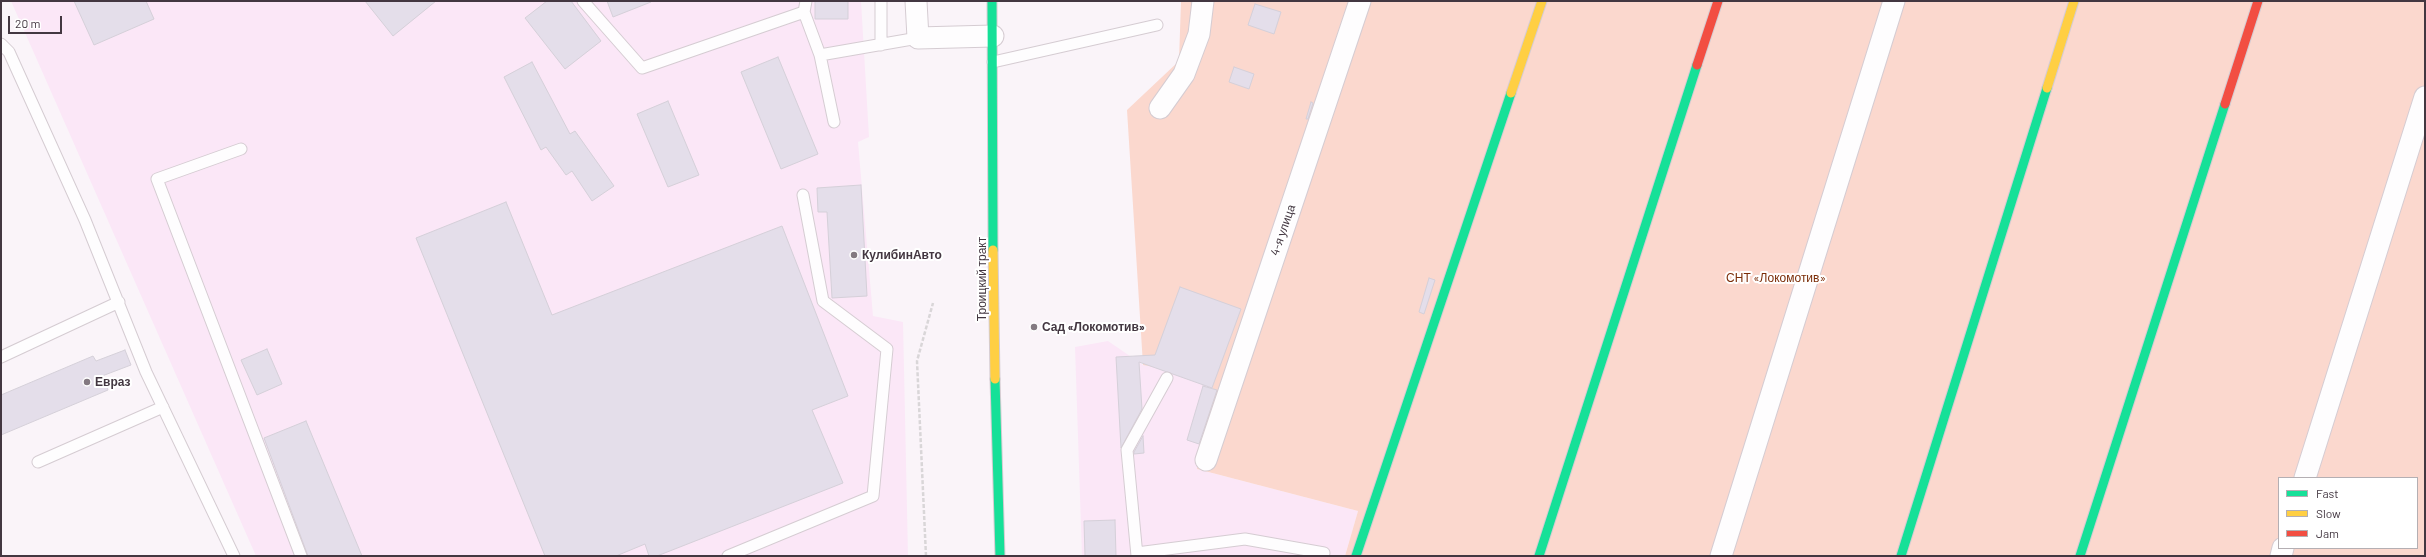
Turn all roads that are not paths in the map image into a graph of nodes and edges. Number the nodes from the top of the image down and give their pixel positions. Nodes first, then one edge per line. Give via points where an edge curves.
1 (583, 1) edge
2 (881, 1) edge
3 (916, 1) edge
4 (992, 1) edge
5 (1203, 1) edge
6 (1360, 1) edge
7 (1542, 1) edge
8 (1718, 1) edge
9 (1894, 1) edge
10 (2074, 1) edge
11 (2258, 1) edge
12 (805, 7) edge
13 (1158, 25) dead end
14 (993, 36) junction
15 (918, 38) junction
16 (1, 44) edge
17 (882, 44) junction
18 (820, 55) junction
19 (993, 62) junction
20 (2425, 97) edge
21 (1160, 108) dead end
22 (834, 122) dead end
23 (241, 149) dead end
24 (803, 195) dead end
25 (119, 302) junction
26 (1, 357) edge
27 (1167, 378) dead end
28 (163, 407) junction
29 (1206, 460) dead end
30 (38, 462) dead end
31 (2305, 477) edge
32 (1324, 553) dead end
33 (1137, 555) edge
34 (234, 556) edge
35 (301, 556) edge
36 (728, 556) edge
37 (1000, 556) edge
38 (1356, 556) edge
39 (1539, 556) edge
40 (1722, 556) edge
41 (1901, 556) edge
42 (2080, 556) edge

1 - 12 lane via 642,68
2 - 17 lane
3 - 15 street
4 - 14 street, Троицкий тракт
5 - 21 street via 1199,34 1184,74
6 - 29 street, 4-я улица
7 - 38 street
8 - 39 street
9 - 40 street
10 - 41 street
11 - 42 street
12 - 18 lane
13 - 19 lane
14 - 15 street
14 - 19 street, Троицкий тракт
15 - 17 lane
16 - 25 lane via 10,52
17 - 18 lane
18 - 22 lane
19 - 37 street, Троицкий тракт via 994,362
20 - 31 street
23 - 35 lane via 157,179
24 - 36 lane via 823,301 888,349 873,496
25 - 26 lane
25 - 28 lane via 146,372
27 - 33 lane via 1126,450
28 - 30 lane
28 - 34 lane
32 - 33 lane via 1245,539

